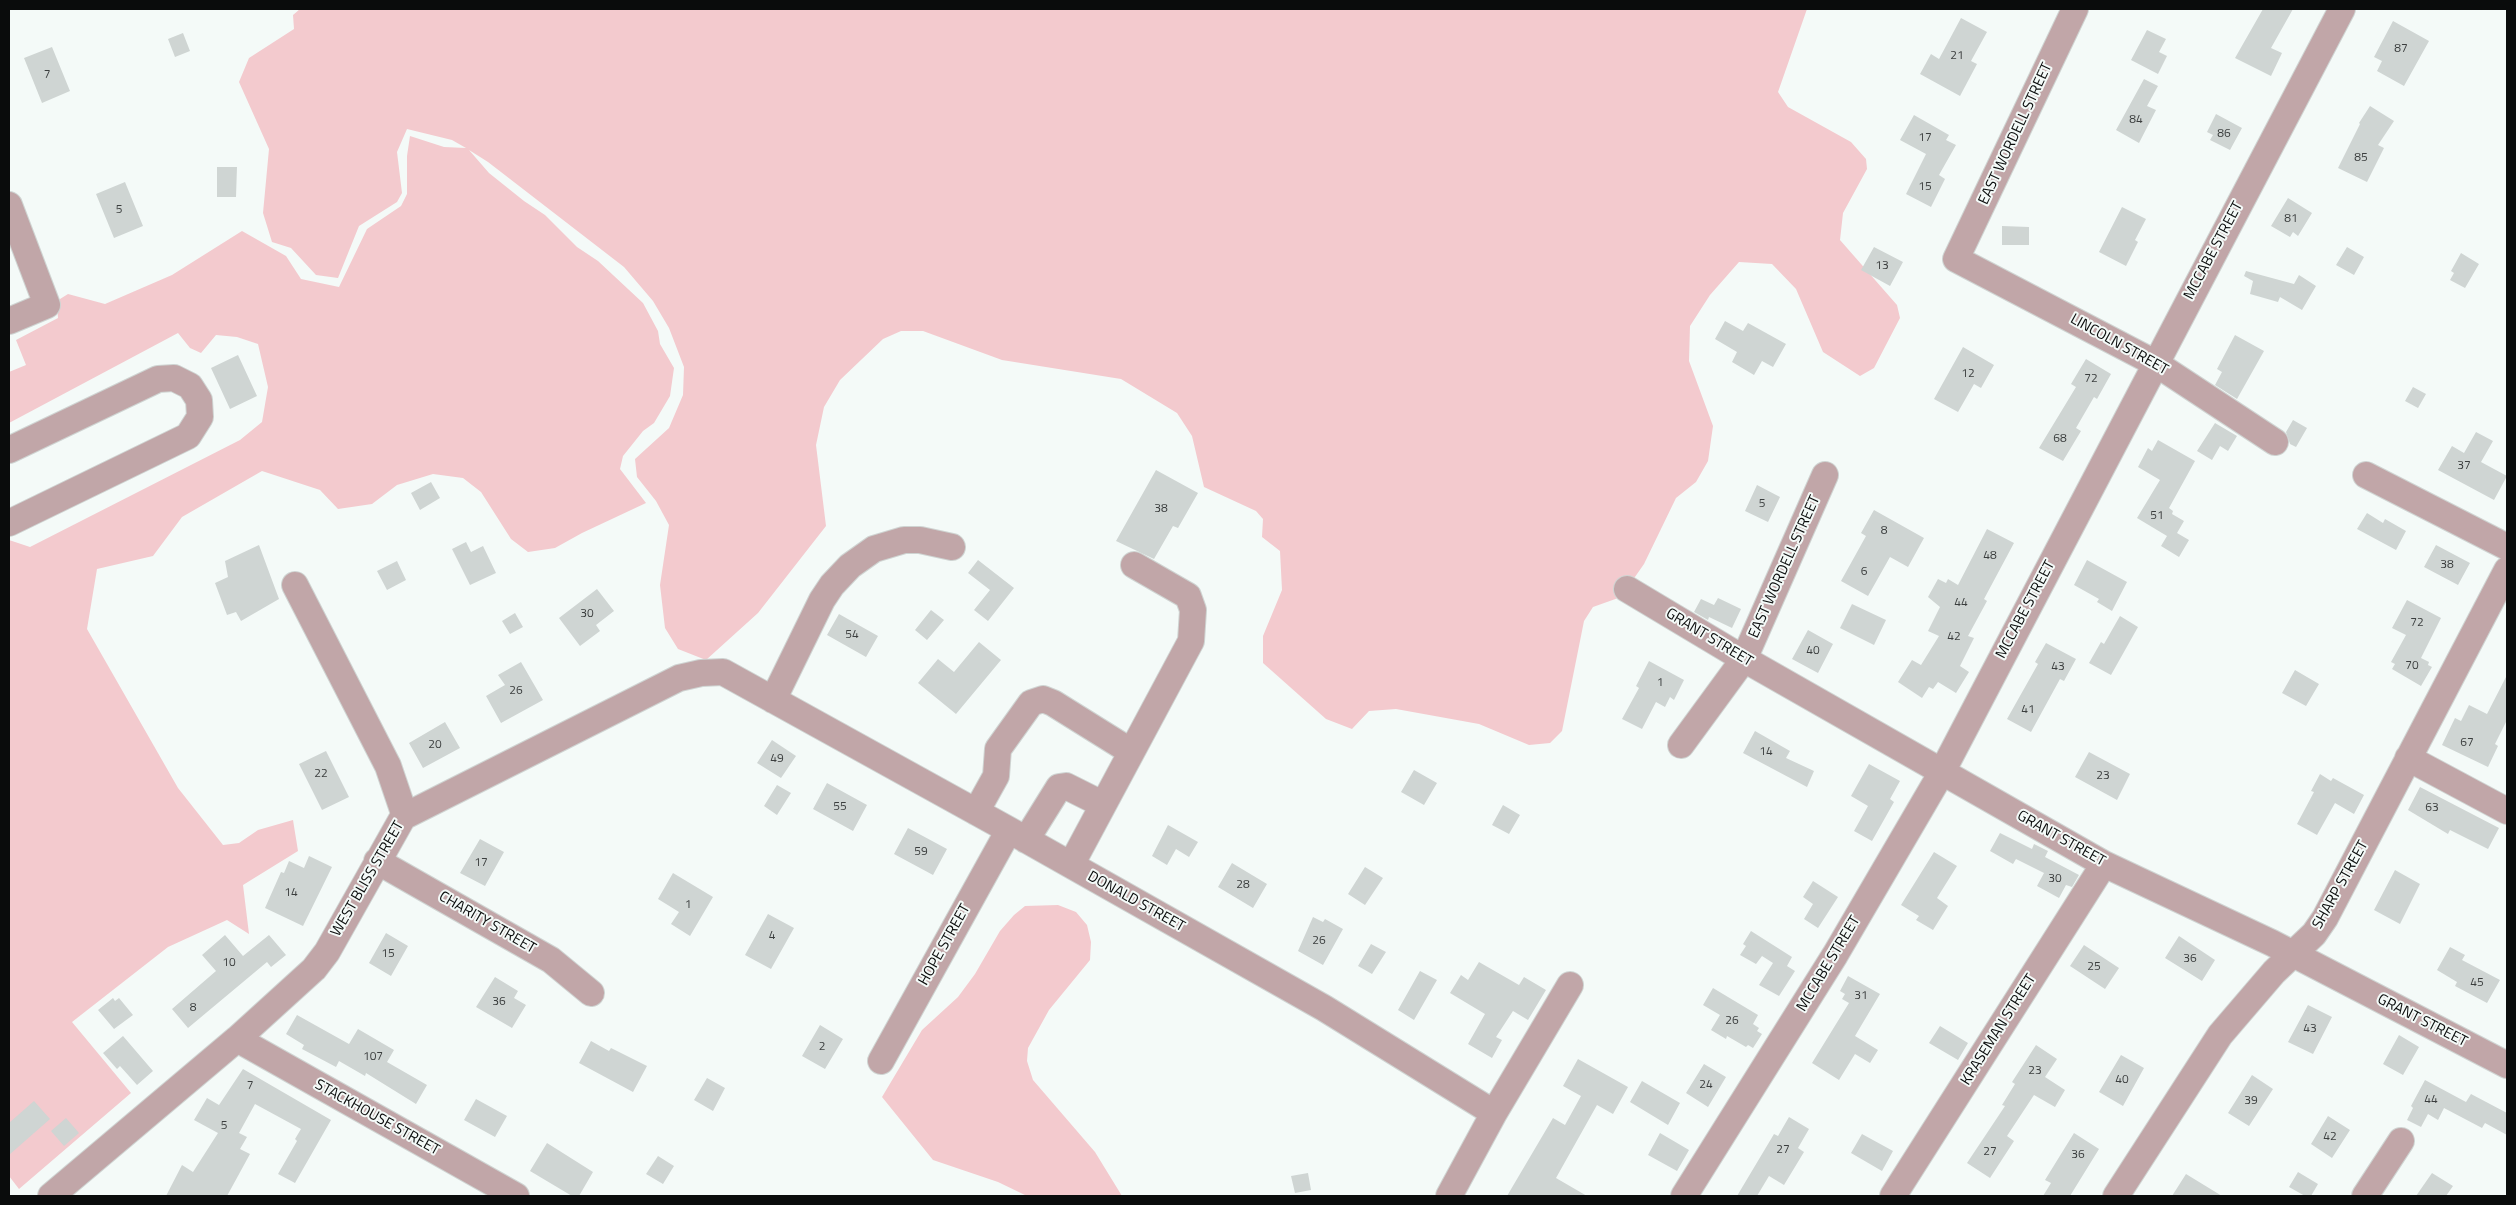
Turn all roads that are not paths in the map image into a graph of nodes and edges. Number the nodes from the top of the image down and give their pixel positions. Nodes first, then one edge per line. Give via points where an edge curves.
1 (2075, 9) edge
2 (2342, 9) edge
3 (10, 211) edge
4 (1956, 259) joint
5 (9, 321) edge
6 (2155, 363) junction
7 (2275, 442) dead end
8 (9, 450) edge
9 (1825, 475) dead end
10 (2366, 475) dead end
11 (9, 522) edge
12 (952, 546) dead end
13 (2507, 547) edge
14 (1134, 565) dead end
15 (2506, 578) edge
16 (295, 585) dead end
17 (1627, 589) dead end
18 (1744, 659) junction
19 (773, 700) junction
20 (1681, 745) dead end
21 (1130, 751) junction
22 (2408, 758) junction
23 (1942, 772) junction
24 (1102, 804) junction
25 (2507, 811) edge
26 (976, 812) junction
27 (405, 816) junction
28 (1017, 835) junction
29 (377, 861) junction
30 (2104, 864) junction
31 (1071, 865) junction
32 (2294, 954) junction
33 (1570, 986) dead end
34 (591, 992) dead end
35 (237, 1039) junction
36 (881, 1061) dead end
37 (2507, 1065) edge
38 (1494, 1113) junction
39 (2401, 1141) dead end
40 (66, 1193) edge
41 (516, 1196) edge
42 (1449, 1196) edge
43 (1684, 1196) edge
44 (1893, 1196) edge
45 (2116, 1196) edge
46 (2365, 1196) edge

1 - 4 street, EAST WORDELL STREET
2 - 6 street, MCCABE STREET
3 - 5 street via 48,305
4 - 6 street, LINCOLN STREET
6 - 7 street, LINCOLN STREET
6 - 23 street, MCCABE STREET
8 - 11 street via 158,379 174,378 190,386 199,400 200,417 188,436
9 - 18 street, EAST WORDELL STREET
10 - 13 street
12 - 19 street via 904,540 874,550 850,566 822,600
14 - 21 street via 1188,596 1194,626 1191,641
15 - 22 street, SHARP STREET
16 - 27 street via 388,766
17 - 18 street, GRANT STREET
18 - 20 street, EAST WORDELL STREET
18 - 23 street, GRANT STREET
19 - 26 street, DONALD STREET
19 - 27 street, WEST BLISS STREET via 723,672 679,678
21 - 24 street
21 - 26 street via 1053,703 1043,699 1031,703 998,749 996,776
22 - 25 street
22 - 32 street, SHARP STREET via 2325,918
23 - 30 street, GRANT STREET
23 - 43 street, MCCABE STREET via 1835,956
24 - 28 street, HOPE STREET via 1066,786 1059,787
24 - 31 street
26 - 28 street, DONALD STREET
27 - 29 street, WEST BLISS STREET
28 - 31 street, DONALD STREET
28 - 36 street, HOPE STREET
29 - 34 street, CHARITY STREET via 551,960
29 - 35 street, WEST BLISS STREET via 327,952 314,969
30 - 32 street, GRANT STREET
30 - 44 street, KRASEMAN STREET
31 - 38 street, DONALD STREET via 1324,1008
32 - 37 street, GRANT STREET
32 - 45 street, SHARP STREET via 2258,989 2220,1035
33 - 38 street
35 - 40 street, WEST BLISS STREET
35 - 41 street, STACKHOUSE STREET
38 - 42 street
39 - 46 street

